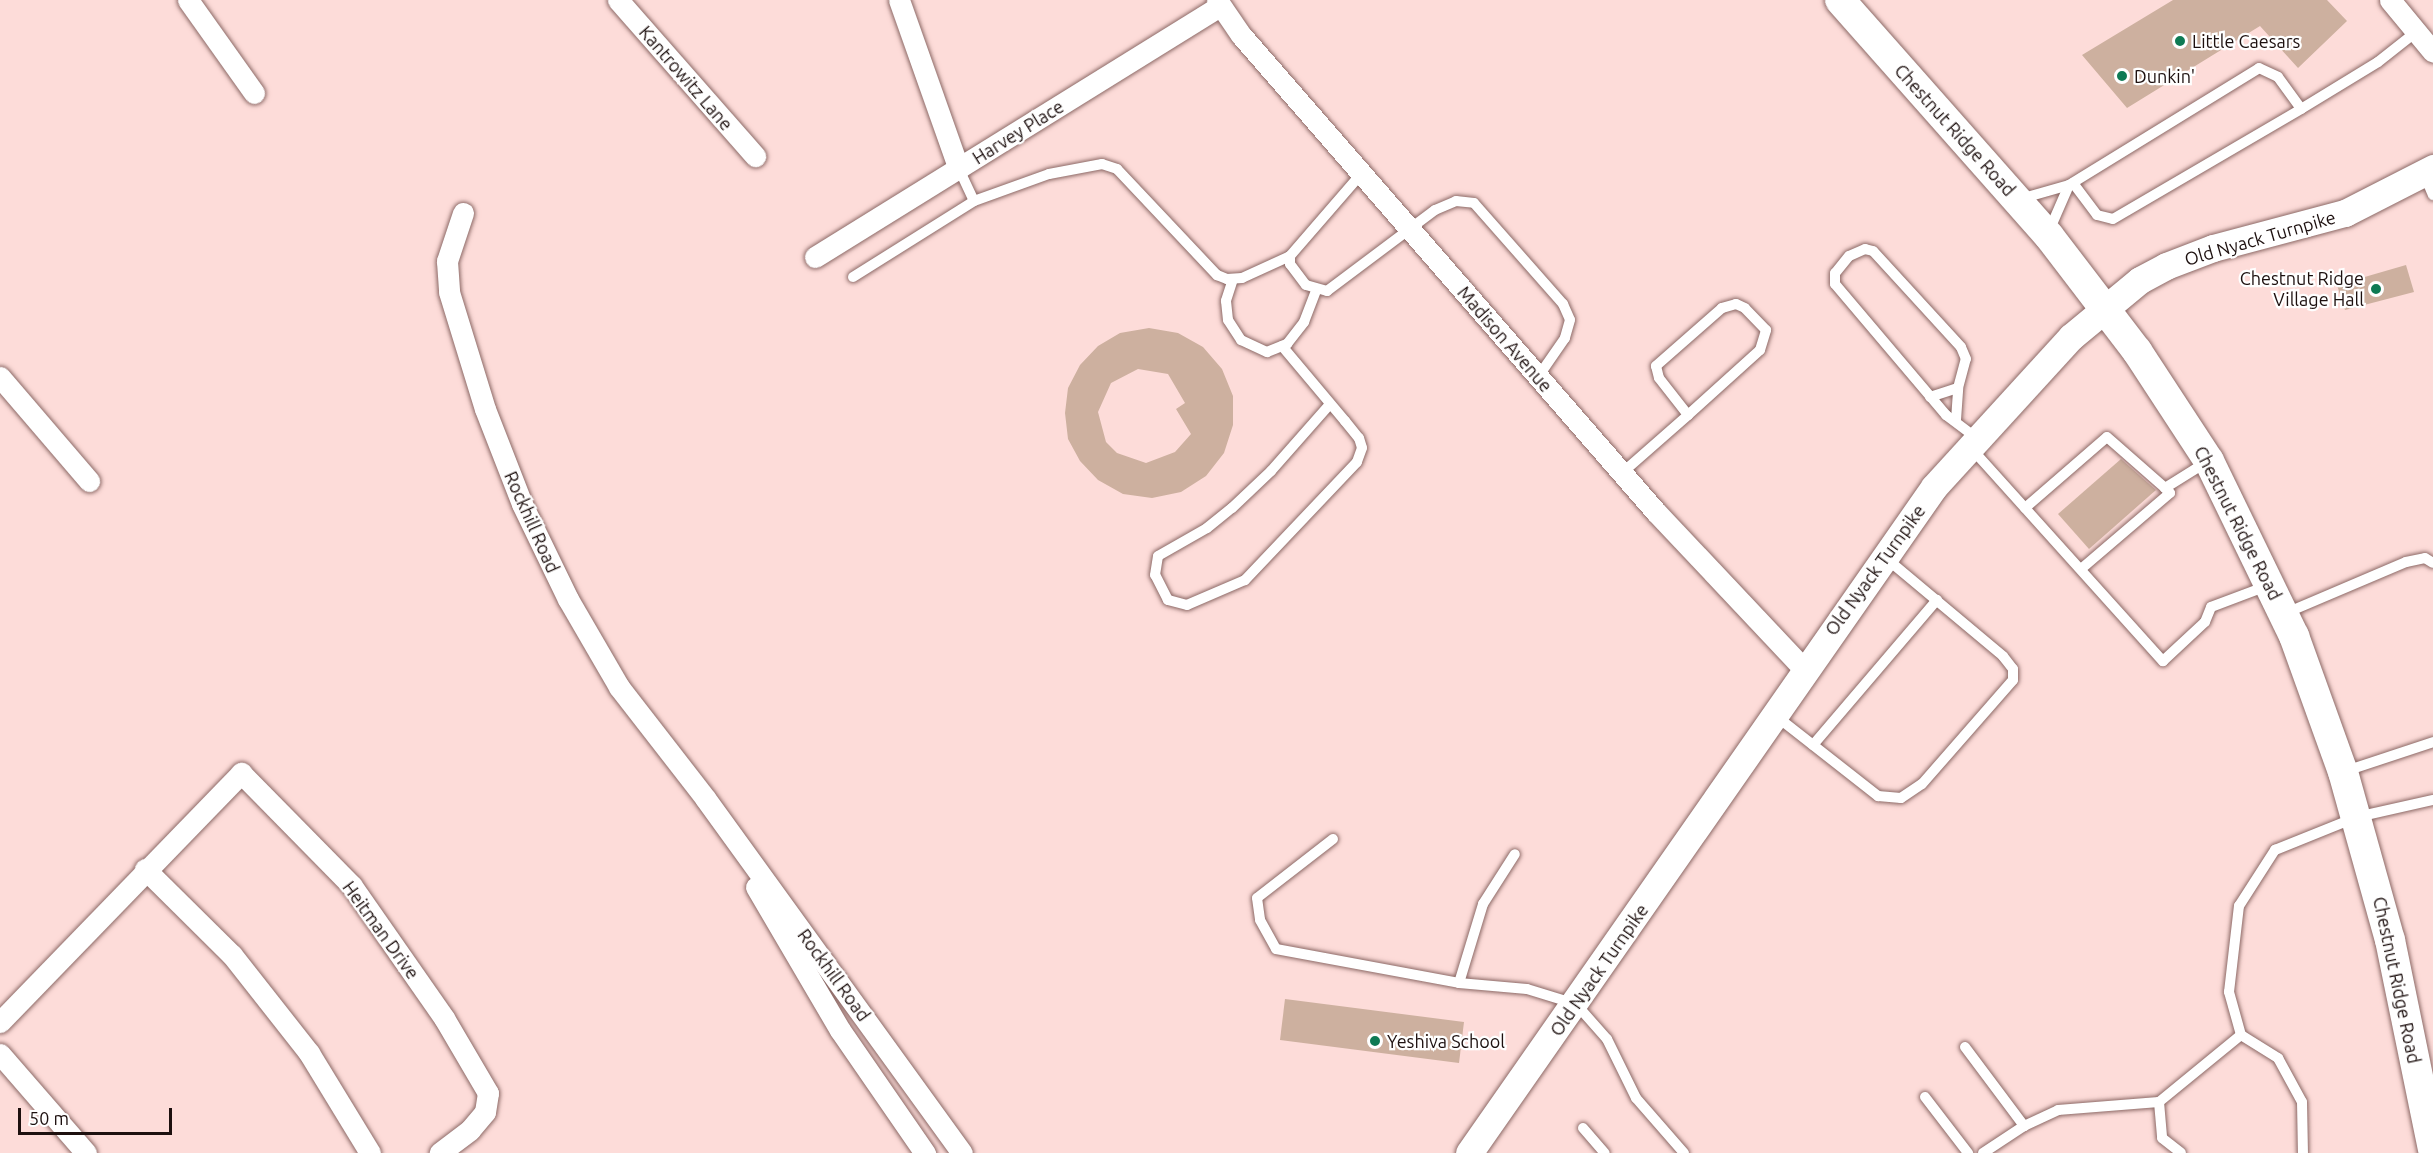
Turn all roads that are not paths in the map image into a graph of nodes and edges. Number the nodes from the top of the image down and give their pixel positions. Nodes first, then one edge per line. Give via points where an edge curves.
1 (188, 0) edge
2 (618, 0) edge
3 (898, 0) edge
4 (1840, 0) edge
5 (2390, 0) edge
6 (1218, 3) edge
7 (2416, 32) junction
8 (2433, 52) edge
9 (254, 93) dead end
10 (2301, 109) junction
11 (754, 156) dead end
12 (959, 169) junction
13 (1361, 174) junction
14 (2430, 179) edge
15 (2071, 184) junction
16 (2017, 200) junction
17 (974, 201) junction
18 (463, 213) dead end
19 (1410, 230) junction
20 (2047, 234) junction
21 (1290, 256) junction
22 (816, 257) dead end
23 (852, 277) dead end
24 (1233, 279) junction
25 (1321, 291) junction
26 (2105, 307) junction
27 (1282, 346) junction
28 (0, 377) edge
29 (1538, 377) junction
30 (1958, 388) junction
31 (1930, 396) junction
32 (1330, 404) junction
33 (1688, 415) junction
34 (1956, 420) junction
35 (1973, 442) junction
36 (2209, 461) junction
37 (1622, 473) junction
38 (89, 482) dead end
39 (2166, 488) junction
40 (2025, 508) junction
41 (1884, 556) junction
42 (2433, 563) edge
43 (2081, 570) junction
44 (2270, 585) junction
45 (1937, 600) junction
46 (2284, 614) junction
47 (1804, 669) junction
48 (1774, 714) junction
49 (2433, 742) edge
50 (1813, 745) junction
51 (2343, 772) junction
52 (705, 798) junction
53 (2433, 800) edge
54 (2357, 818) junction
55 (1333, 839) dead end
56 (1515, 854) dead end
57 (145, 869) junction
58 (1459, 983) junction
59 (1576, 1004) junction
60 (0, 1022) edge
61 (2241, 1035) junction
62 (1965, 1047) dead end
63 (0, 1054) edge
64 (1925, 1097) dead end
65 (2159, 1102) junction
66 (2024, 1126) junction
67 (1583, 1128) dead end
68 (2433, 1150) edge
69 (86, 1153) edge
70 (370, 1153) edge
71 (440, 1153) edge
72 (925, 1153) edge
73 (962, 1153) edge
74 (1470, 1153) edge
75 (1605, 1153) edge
76 (1684, 1153) edge
77 (1968, 1153) edge
78 (1983, 1153) edge
79 (2181, 1153) edge
80 (2303, 1153) edge

1 - 9 street
2 - 11 street, Kantrowitz Lane
3 - 12 street
4 - 16 main road, Chestnut Ridge Road
5 - 7 street
6 - 12 street, Harvey Place
6 - 13 street, Madison Avenue
7 - 8 street
7 - 10 lane via 2378,62
10 - 15 lane via 2113,219 2097,215
10 - 15 lane via 2278,76 2259,68
12 - 17 lane
12 - 22 street, Harvey Place
13 - 19 street, Madison Avenue
13 - 21 lane
14 - 26 street, Old Nyack Turnpike via 2345,213 2182,260 2140,280
15 - 16 lane
15 - 20 lane
16 - 20 main road, Chestnut Ridge Road
17 - 23 lane
17 - 24 lane via 1049,174 1102,164 1117,169 1217,274
18 - 52 street, Rockhill Road via 447,261 449,292 485,409 522,504 568,599 619,687
19 - 25 lane
19 - 29 street, Madison Avenue
19 - 29 lane via 1435,210 1456,201 1474,203 1563,304 1570,320 1565,338
20 - 26 main road, Chestnut Ridge Road
21 - 24 lane
21 - 25 lane via 1295,274
24 - 27 lane via 1226,301 1228,320 1241,340 1267,352
25 - 27 lane via 1304,322
26 - 35 street, Old Nyack Turnpike
26 - 36 main road, Chestnut Ridge Road
27 - 32 lane
28 - 38 street
29 - 37 street, Madison Avenue
30 - 31 lane
30 - 31 lane via 1966,359 1961,348 1873,251 1865,249 1849,256 1835,273 1835,284
30 - 34 lane
31 - 34 lane via 1946,415
32 - 32 lane via 1359,438 1362,448 1357,462 1245,580 1187,605 1168,600 1155,575 1158,556 1207,528 1232,508 1271,471
33 - 33 lane via 1760,350 1766,330 1746,308 1736,304 1722,308 1656,366 1659,378
33 - 37 lane
34 - 35 lane
35 - 40 lane
35 - 41 street, Old Nyack Turnpike
36 - 39 lane
36 - 44 main road, Chestnut Ridge Road
37 - 47 street, Madison Avenue
39 - 40 lane via 2107,437
39 - 43 lane via 2170,493
40 - 43 lane
41 - 45 lane
41 - 47 street, Old Nyack Turnpike
42 - 46 lane via 2425,558 2406,562
43 - 44 lane via 2163,661 2205,622 2211,607
44 - 46 main road, Chestnut Ridge Road
45 - 50 lane
45 - 50 lane via 2003,656 2013,669 2013,680 1922,784 1901,798 1878,796
46 - 51 main road, Chestnut Ridge Road
47 - 48 street, Old Nyack Turnpike
48 - 50 lane
48 - 59 street, Old Nyack Turnpike
49 - 51 lane
51 - 54 main road, Chestnut Ridge Road
52 - 72 street, Rockhill Road via 840,1030
52 - 73 street, Rockhill Road
53 - 54 lane
54 - 61 lane via 2275,850 2239,906 2229,992
54 - 68 main road, Chestnut Ridge Road via 2390,940
55 - 58 lane via 1257,898 1260,920 1276,949
56 - 58 lane via 1483,904
57 - 60 street, Heitman Drive
57 - 70 street via 232,956 309,1053
57 - 71 street, Heitman Drive via 241,773 352,886 444,1018 488,1093 485,1112 470,1131
58 - 59 lane via 1527,989
59 - 74 street, Old Nyack Turnpike
59 - 76 lane via 1607,1039 1636,1098
61 - 65 lane
61 - 80 lane via 2278,1058 2302,1102
62 - 66 lane
63 - 69 street
64 - 77 lane
65 - 66 lane via 2058,1110
65 - 79 lane via 2162,1138
66 - 78 lane
67 - 75 lane

